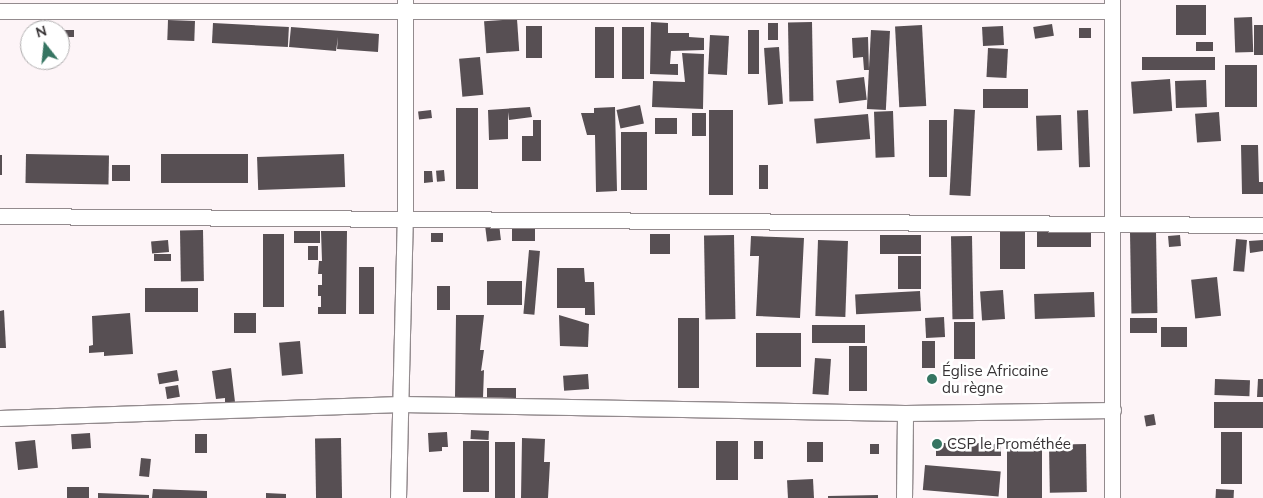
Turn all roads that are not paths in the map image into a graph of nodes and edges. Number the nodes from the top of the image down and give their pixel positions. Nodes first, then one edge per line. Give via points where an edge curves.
1 (405, 5) edge
2 (1112, 5) edge
3 (0, 11) edge
4 (0, 216) edge
5 (405, 219) junction
6 (1113, 224) junction
7 (1263, 225) edge
8 (402, 404) junction
9 (1113, 410) junction
10 (905, 413) junction
11 (0, 418) edge
12 (398, 498) edge
13 (904, 498) edge
14 (1112, 498) edge

1 - 2 street
1 - 3 street
1 - 5 street
2 - 6 street
4 - 5 street
5 - 6 street
5 - 8 street
6 - 7 street
6 - 9 street
8 - 10 street
8 - 11 street
8 - 12 street
9 - 10 street
9 - 14 street
10 - 13 street

